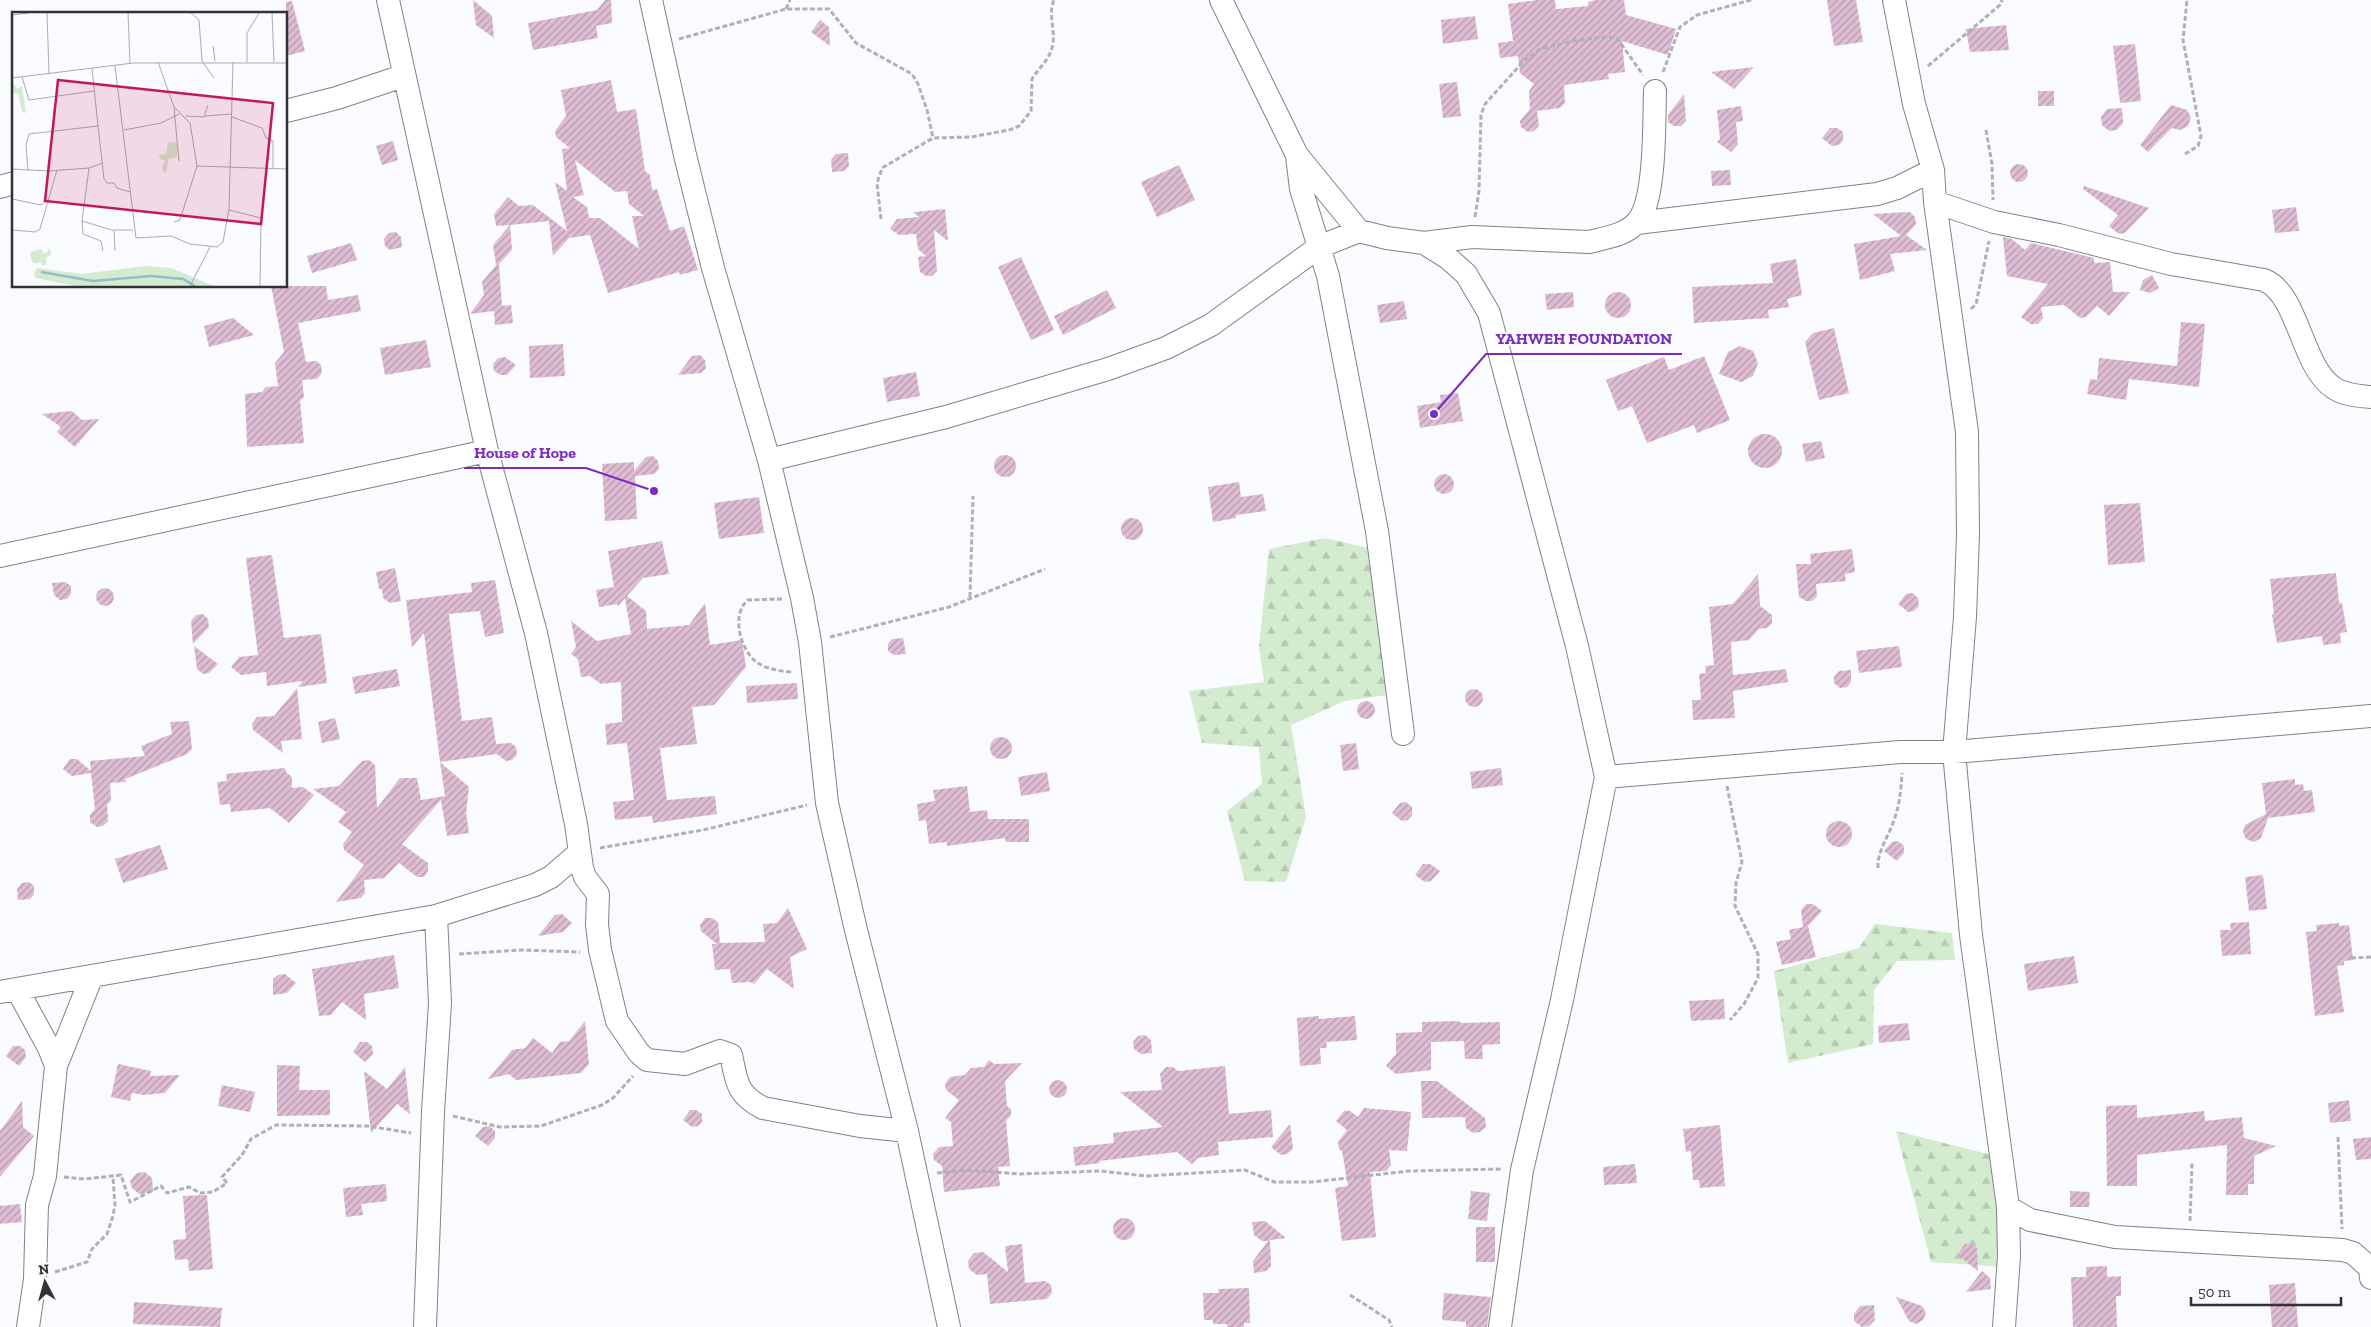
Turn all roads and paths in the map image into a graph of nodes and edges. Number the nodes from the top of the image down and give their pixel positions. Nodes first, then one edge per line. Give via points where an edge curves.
1 (388, 0) edge
2 (651, 0) edge
3 (790, 0) edge
4 (1054, 0) edge
5 (1221, 0) edge
6 (1752, 0) edge
7 (1894, 0) edge
8 (2002, 0) edge
9 (2187, 0) edge
10 (786, 9) junction
11 (662, 44) junction
12 (1908, 70) junction
13 (403, 76) junction
14 (1656, 91) junction
15 (288, 110) edge
16 (933, 138) junction
17 (2185, 154) dead end
18 (1297, 155) junction
19 (1933, 170) junction
20 (1935, 202) junction
21 (881, 219) dead end
22 (1637, 223) junction
23 (1359, 231) junction
24 (1472, 237) junction
25 (1424, 243) junction
26 (1319, 247) junction
27 (2371, 397) edge
28 (487, 451) junction
29 (770, 460) junction
30 (972, 496) dead end
31 (0, 556) edge
32 (1046, 569) dead end
33 (970, 597) junction
34 (802, 598) junction
35 (810, 642) junction
36 (814, 673) junction
37 (2371, 716) edge
38 (1403, 734) dead end
39 (1900, 752) junction
40 (1954, 752) junction
41 (1723, 768) junction
42 (1606, 777) junction
43 (827, 803) junction
44 (580, 852) junction
45 (1878, 868) dead end
46 (436, 916) junction
47 (600, 950) junction
48 (438, 957) junction
49 (2371, 957) edge
50 (2351, 958) dead end
51 (92, 976) junction
52 (8, 990) edge
53 (1730, 1020) dead end
54 (647, 1060) junction
55 (56, 1066) junction
56 (433, 1112) junction
57 (907, 1131) junction
58 (2338, 1137) dead end
59 (432, 1142) junction
60 (2192, 1163) dead end
61 (1522, 1170) junction
62 (45, 1176) junction
63 (917, 1176) junction
64 (112, 1177) junction
65 (2008, 1207) junction
66 (2188, 1242) junction
67 (2342, 1250) junction
68 (2371, 1278) edge
69 (35, 1279) junction
70 (1350, 1295) dead end
71 (24, 1324) edge
72 (425, 1327) edge
73 (949, 1327) edge
74 (1392, 1327) edge
75 (1500, 1327) edge
76 (2004, 1327) edge

1 - 13 street
2 - 11 street
3 - 10 path
4 - 16 path via 1051,8 1053,42 1048,61 1032,79 1032,104 1027,119 1009,130 972,137
5 - 18 street
6 - 14 path via 1697,15 1680,27
7 - 12 street
8 - 12 path via 1930,66
9 - 17 path via 2183,40 2201,136 2198,146
10 - 11 path
10 - 16 path via 829,9 856,43 912,74 927,110
11 - 29 street via 713,268
12 - 19 street
13 - 15 street
13 - 28 street
14 - 22 street via 1652,178 1644,214
14 - 24 path via 1617,38 1605,36 1572,41 1536,51 1490,98 1480,115 1479,191
16 - 21 path via 882,168 877,183
18 - 23 street
18 - 26 street via 1302,189
19 - 20 street
19 - 22 street via 1877,194
20 - 27 street via 1994,222 2171,264 2273,284 2289,309 2318,372 2334,388
20 - 40 street via 1967,432 1966,598
22 - 24 street via 1607,238 1589,242
23 - 25 street
23 - 26 street
24 - 25 street
25 - 42 street via 1466,274 1489,313 1577,646
26 - 29 street via 1211,326 1166,348 1108,369 946,417
26 - 38 street via 1328,276 1377,531
28 - 31 street
28 - 44 street via 536,633
29 - 34 street
30 - 33 path
32 - 33 path
33 - 35 path via 950,607
34 - 35 street
34 - 36 path via 748,600 740,609 738,620 746,648 754,660 781,671
35 - 36 street
36 - 43 street
37 - 40 street
39 - 40 street
39 - 41 street
39 - 45 path via 1900,800 1878,858
40 - 65 street via 1973,953
41 - 42 street
41 - 53 path via 1742,862 1736,883 1735,906 1758,954 1758,978 1744,1004
42 - 61 street via 1562,1000
43 - 44 path
43 - 57 street
44 - 46 street via 551,877 535,885
44 - 47 street via 585,877 599,897 597,924
46 - 48 street
46 - 51 street
47 - 48 path via 511,950
47 - 54 street via 617,1021 638,1053
48 - 56 street via 440,1003
49 - 50 path
51 - 52 street
51 - 55 street
52 - 55 street via 49,1048
54 - 56 path via 613,1098 541,1126 500,1127
54 - 57 street via 685,1064 720,1051 731,1055 738,1087 764,1108 860,1126
55 - 62 street
56 - 59 street
57 - 63 street
58 - 67 path
59 - 64 path via 402,1130 367,1126 276,1125 247,1143 242,1155 222,1177 227,1183 216,1191 200,1193 189,1188 167,1193 161,1186 130,1202 121,1175
59 - 72 street
60 - 66 path
61 - 63 path via 1410,1171 1312,1182 1274,1182 1245,1170 1146,1176 1101,1171 1019,1174 967,1170
61 - 75 street
62 - 64 path
62 - 69 street via 37,1205
63 - 73 street
64 - 69 path via 115,1206 112,1219 107,1234 92,1249 87,1262
65 - 66 street via 2030,1220 2064,1228 2115,1237
65 - 76 street via 2009,1256
66 - 67 street
67 - 68 street via 2353,1253 2370,1268
69 - 71 street
70 - 74 path via 1389,1320

